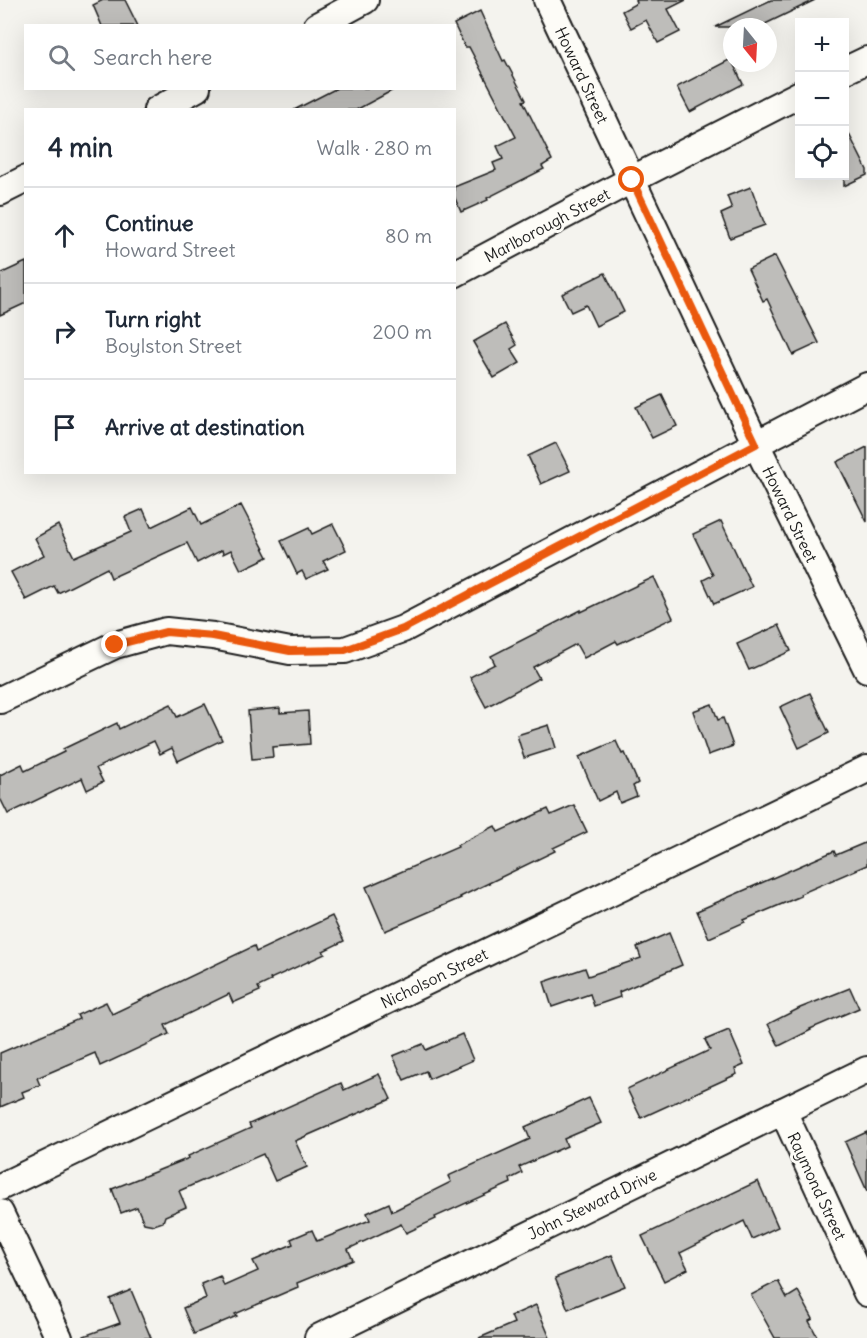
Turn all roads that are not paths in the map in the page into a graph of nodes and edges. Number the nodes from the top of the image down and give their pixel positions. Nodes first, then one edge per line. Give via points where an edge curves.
1 (365, 0) edge
2 (547, 0) edge
3 (321, 24) edge
4 (867, 60) edge
5 (849, 69) edge
6 (193, 90) edge
7 (795, 97) edge
8 (161, 108) edge
9 (24, 180) edge
10 (632, 180) junction
11 (0, 192) edge
12 (456, 273) edge
13 (867, 386) edge
14 (756, 444) junction
15 (867, 669) edge
16 (0, 700) edge
17 (867, 769) edge
18 (867, 1070) edge
19 (783, 1111) junction
20 (0, 1187) edge
21 (0, 1213) edge
22 (867, 1293) edge
23 (347, 1332) edge
24 (59, 1338) edge
25 (318, 1338) edge

1 - 3 street
2 - 10 street, Howard Street
4 - 5 street
6 - 8 street
7 - 10 street, Marlborough Street
9 - 11 street
10 - 12 street, Marlborough Street
10 - 14 street, Howard Street
13 - 14 street
14 - 15 street, Howard Street
14 - 16 street via 403,629 345,650 290,651 213,636 166,632 115,645
17 - 20 street, Nicholson Street
18 - 19 street, John Steward Drive
19 - 22 street, Raymond Street
19 - 23 street, John Steward Drive
21 - 24 street
23 - 25 street, John Steward Drive

